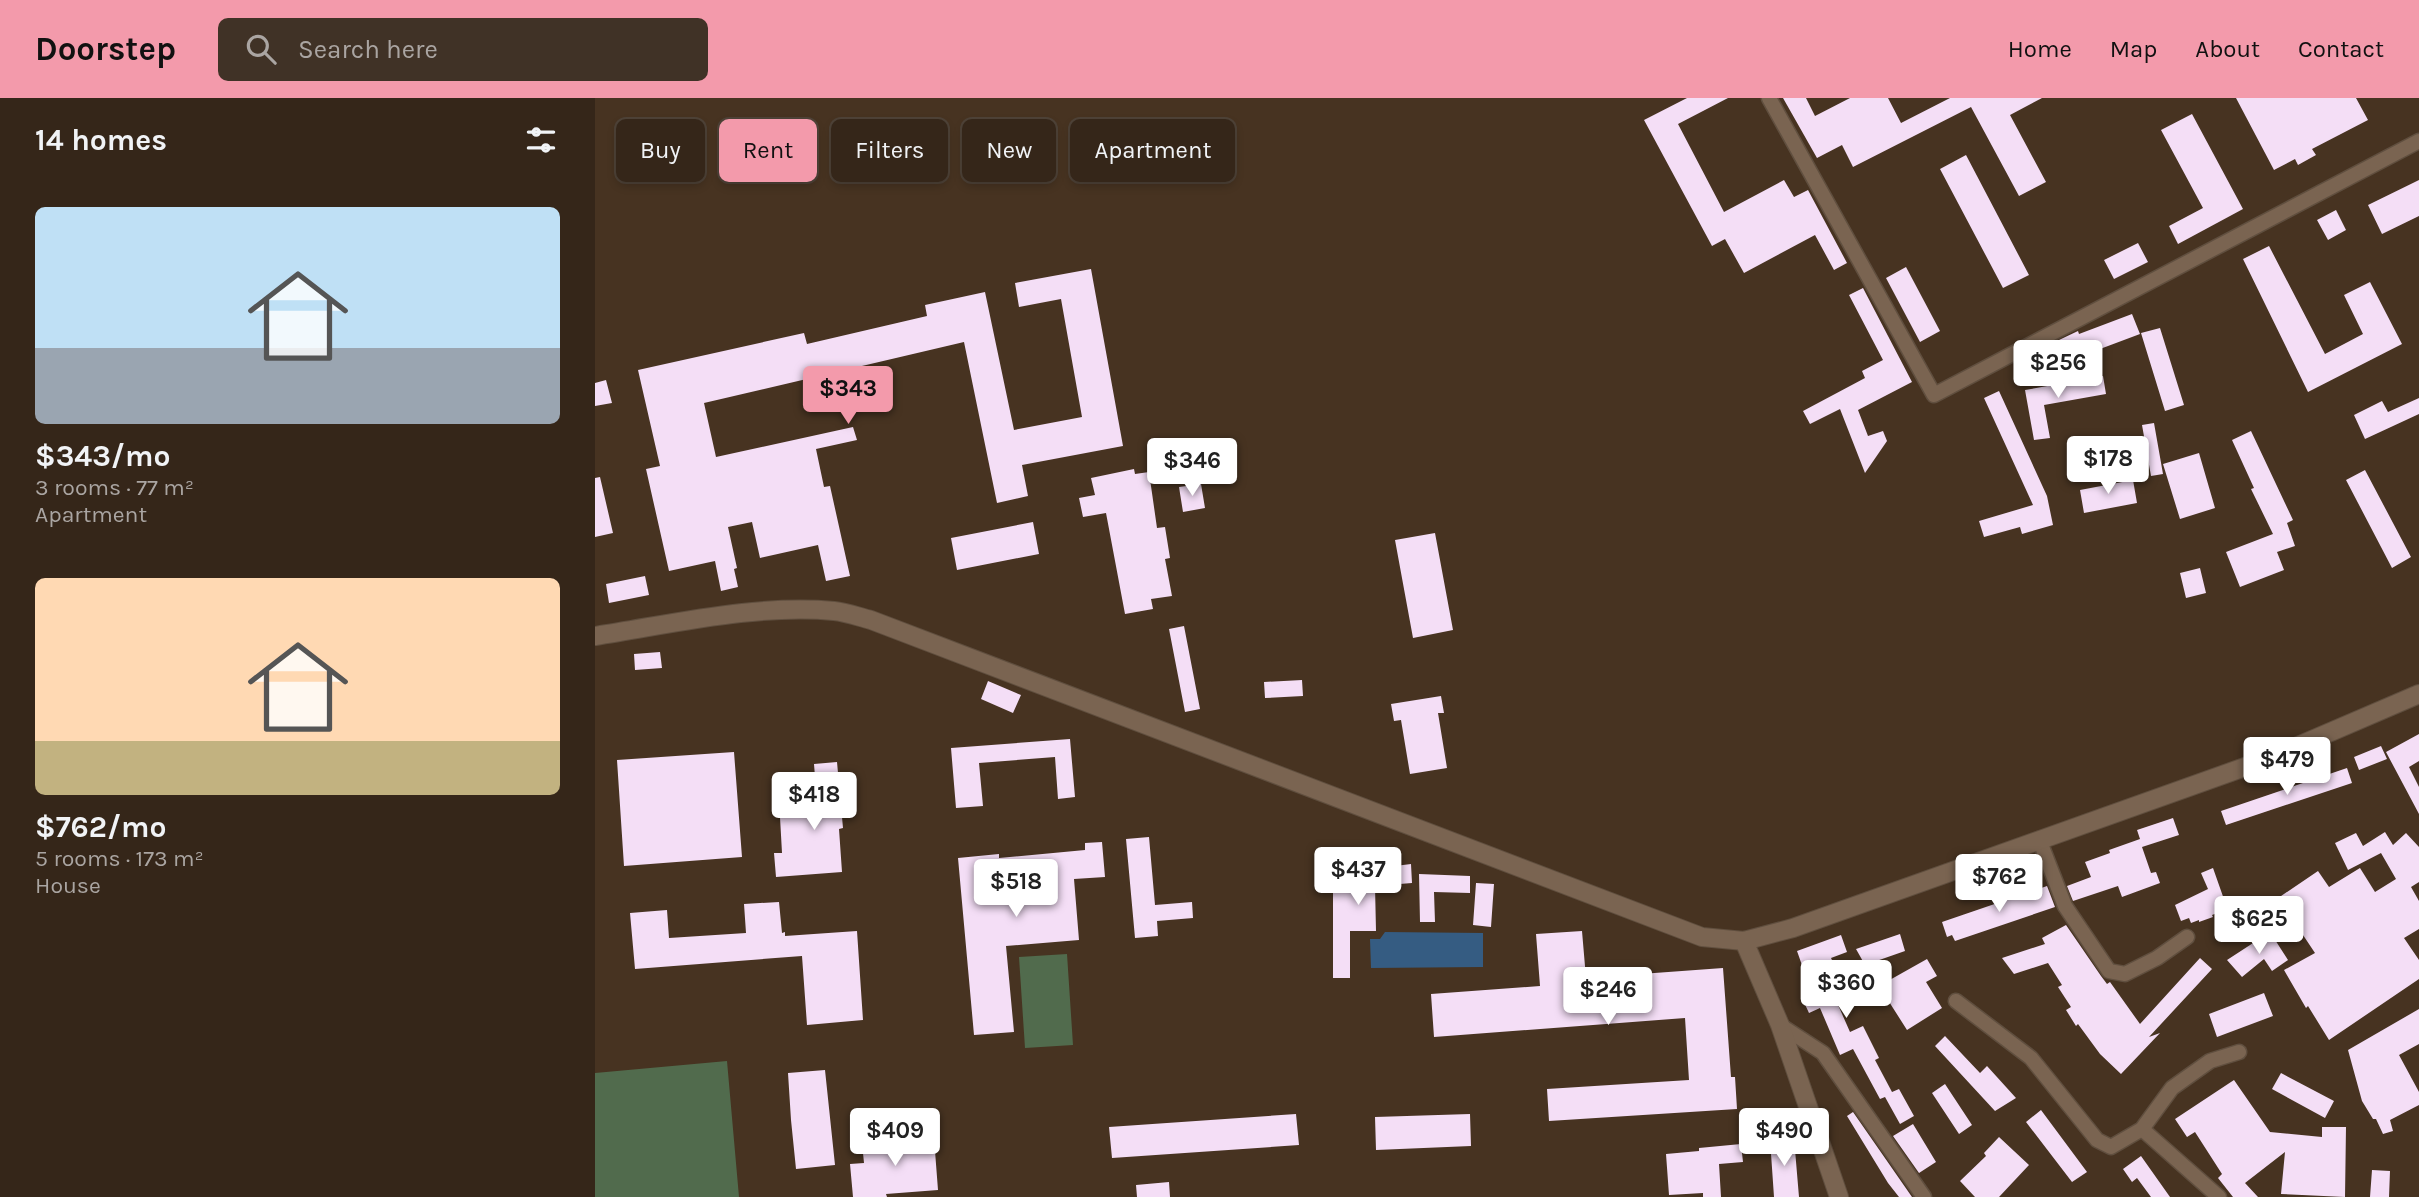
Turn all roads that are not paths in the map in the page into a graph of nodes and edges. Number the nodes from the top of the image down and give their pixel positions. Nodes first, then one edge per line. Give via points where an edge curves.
1 (1769, 98) edge
2 (2419, 141) edge
3 (595, 636) edge
4 (2419, 694) edge
5 (2039, 839) junction
6 (2187, 937) dead end
7 (1744, 941) junction
8 (1956, 1001) dead end
9 (1780, 1025) junction
10 (2239, 1052) dead end
11 (2141, 1129) junction
12 (1839, 1197) edge
13 (1924, 1197) edge
14 (2219, 1197) edge

1 - 2 street via 1934,395
3 - 7 street via 740,614 838,611 1702,937
4 - 5 street via 2270,758
5 - 6 street via 2065,906 2109,971 2125,974
5 - 7 street via 1793,928
7 - 9 street
8 - 11 street via 2031,1058 2097,1140 2111,1147
9 - 12 street
9 - 13 street via 1822,1053
10 - 11 street via 2210,1060 2172,1088
11 - 14 street

